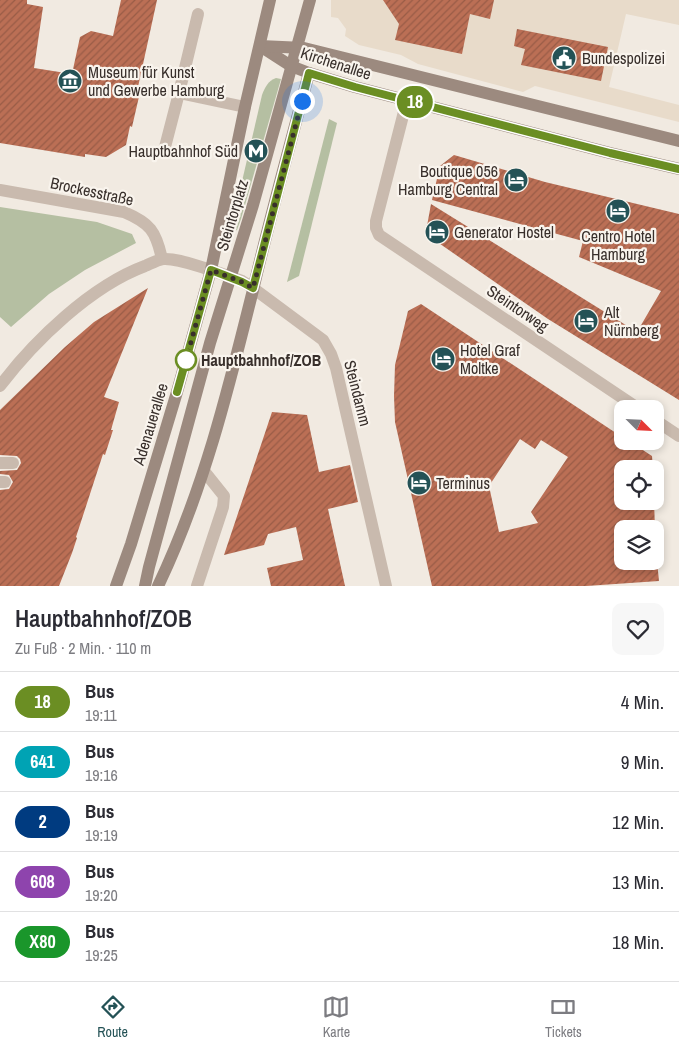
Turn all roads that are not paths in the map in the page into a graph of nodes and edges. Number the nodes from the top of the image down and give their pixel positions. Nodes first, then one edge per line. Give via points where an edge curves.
1 (270, 0) edge
2 (310, 0) edge
3 (198, 14) dead end
4 (260, 46) junction
5 (296, 46) junction
6 (291, 66) junction
7 (309, 73) junction
8 (179, 93) junction
9 (407, 100) junction
10 (245, 107) junction
11 (679, 141) edge
12 (165, 147) dead end
13 (679, 169) edge
14 (0, 190) edge
15 (162, 259) junction
16 (211, 270) junction
17 (230, 277) junction
18 (253, 288) junction
19 (2, 381) edge
20 (626, 400) edge
21 (664, 426) edge
22 (679, 436) edge
23 (0, 463) edge
24 (13, 463) dead end
25 (204, 471) junction
26 (116, 586) edge
27 (145, 586) edge
28 (158, 586) edge
29 (197, 586) edge
30 (386, 586) edge

1 - 4 street, Steintorplatz
2 - 5 street, Steintorplatz
3 - 8 street
4 - 5 street, Kirchenallee
4 - 6 street, Kirchenallee
4 - 10 street, Steintorplatz
5 - 6 street, Steintorplatz
5 - 11 street, Kirchenallee
6 - 7 street, Kirchenallee
6 - 17 street, Steintorplatz
7 - 9 street, Kirchenallee
7 - 18 street
8 - 10 street
8 - 12 street
9 - 13 street, Kirchenallee
9 - 20 street, Steintorweg via 376,221 379,235
10 - 16 street, Steintorplatz
14 - 15 street, Brockesstraße via 137,217 156,236
15 - 16 street
15 - 19 street via 133,270 81,305 46,334
16 - 17 street, Steindamm
16 - 26 street, Adenauerallee
17 - 18 street, Steindamm
17 - 27 street
18 - 25 street
18 - 30 street, Steindamm via 323,340 332,354
21 - 22 street
23 - 24 street
25 - 28 street via 181,537
25 - 29 street via 224,496

